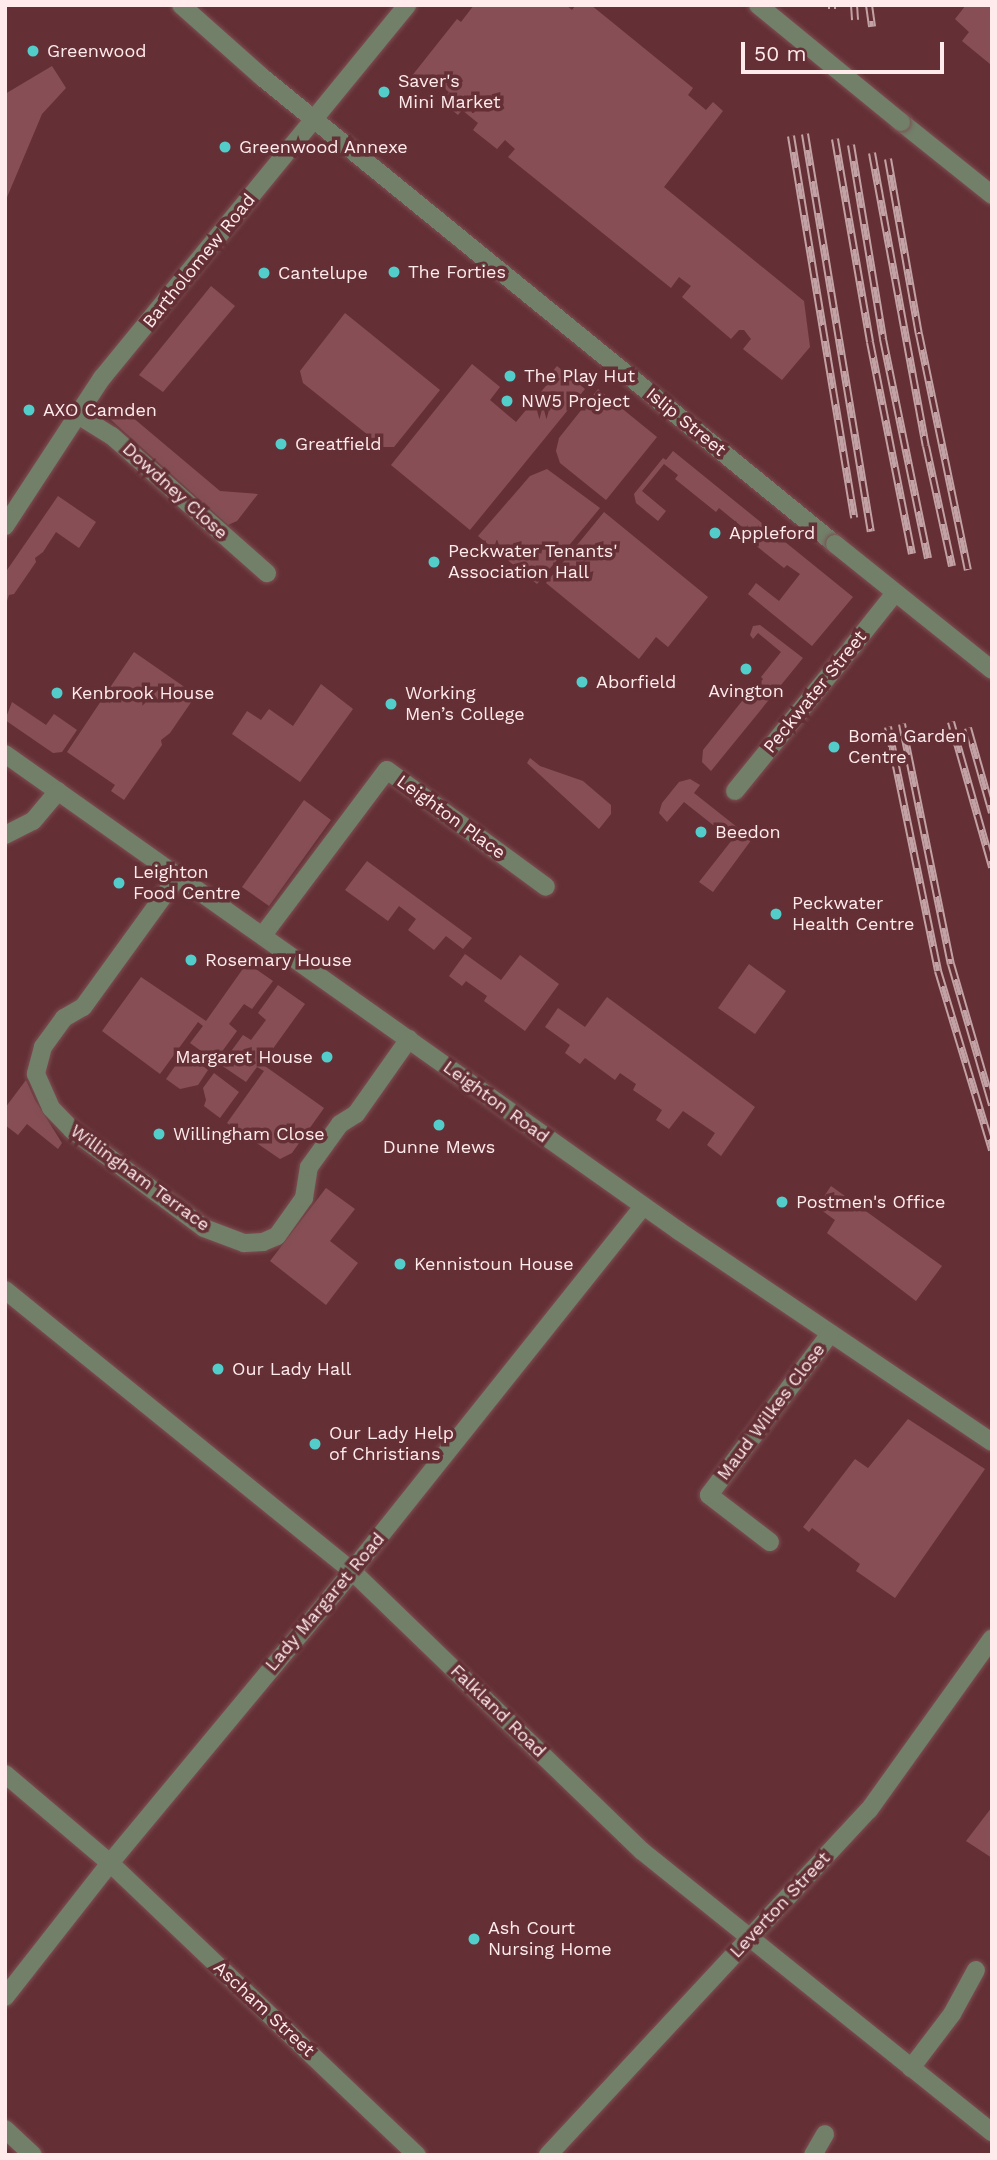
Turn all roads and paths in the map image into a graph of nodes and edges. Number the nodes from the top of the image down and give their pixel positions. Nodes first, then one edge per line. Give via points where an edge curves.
1 (181, 5) edge
2 (407, 5) edge
3 (758, 5) edge
4 (315, 120) junction
5 (992, 195) edge
6 (78, 415) junction
7 (5, 526) edge
8 (267, 573) dead end
9 (895, 593) junction
10 (992, 670) edge
11 (5, 754) edge
12 (58, 791) junction
13 (735, 791) dead end
14 (5, 835) edge
15 (178, 876) junction
16 (546, 887) dead end
17 (263, 935) junction
18 (409, 1039) junction
19 (643, 1206) junction
20 (5, 1290) edge
21 (830, 1334) junction
22 (992, 1442) edge
23 (770, 1542) dead end
24 (352, 1571) junction
25 (992, 1638) edge
26 (5, 1774) edge
27 (110, 1863) junction
28 (748, 1939) junction
29 (976, 1970) dead end
30 (5, 1997) edge
31 (911, 2068) junction
32 (5, 2129) edge
33 (992, 2132) edge
34 (825, 2134) dead end
35 (33, 2155) edge
36 (417, 2155) edge
37 (548, 2155) edge
38 (813, 2155) edge

1 - 4 street, Islip Street
2 - 4 street, Bartholomew Road
3 - 5 street, bridge
4 - 6 street, Bartholomew Road via 103,378
4 - 9 street, Islip Street, bridge
6 - 7 street, Bartholomew Road
6 - 8 street, Dowdney Close via 112,436
9 - 10 street, Islip Street, bridge
9 - 13 street, Peckwater Street, bridge
11 - 12 street, Leighton Road
12 - 14 street via 33,821
12 - 15 street, Leighton Road
15 - 17 street, Leighton Road
15 - 18 street, Willingham Terrace via 83,1007 64,1018 43,1046 36,1074 51,1108 72,1130 204,1228 244,1243 277,1236 304,1198 309,1167 340,1124 356,1114
16 - 17 street, Leighton Place via 387,770
17 - 18 street, Leighton Road
18 - 19 street, Leighton Road
19 - 21 street, Leighton Road
19 - 24 street, Lady Margaret Road
20 - 24 street, Falkland Road
21 - 22 street, Leighton Road
21 - 23 street, Maud Wilkes Close via 709,1495
24 - 27 street, Lady Margaret Road
24 - 28 street, Falkland Road via 642,1851
25 - 28 street, Leverton Street via 869,1810
26 - 27 street, Ascham Street
27 - 30 street, Lady Margaret Road
27 - 36 street, Ascham Street
28 - 31 street, Falkland Road
28 - 37 street, Leverton Street
29 - 31 street via 952,2014
31 - 33 street, Falkland Road
32 - 35 street
34 - 38 street

